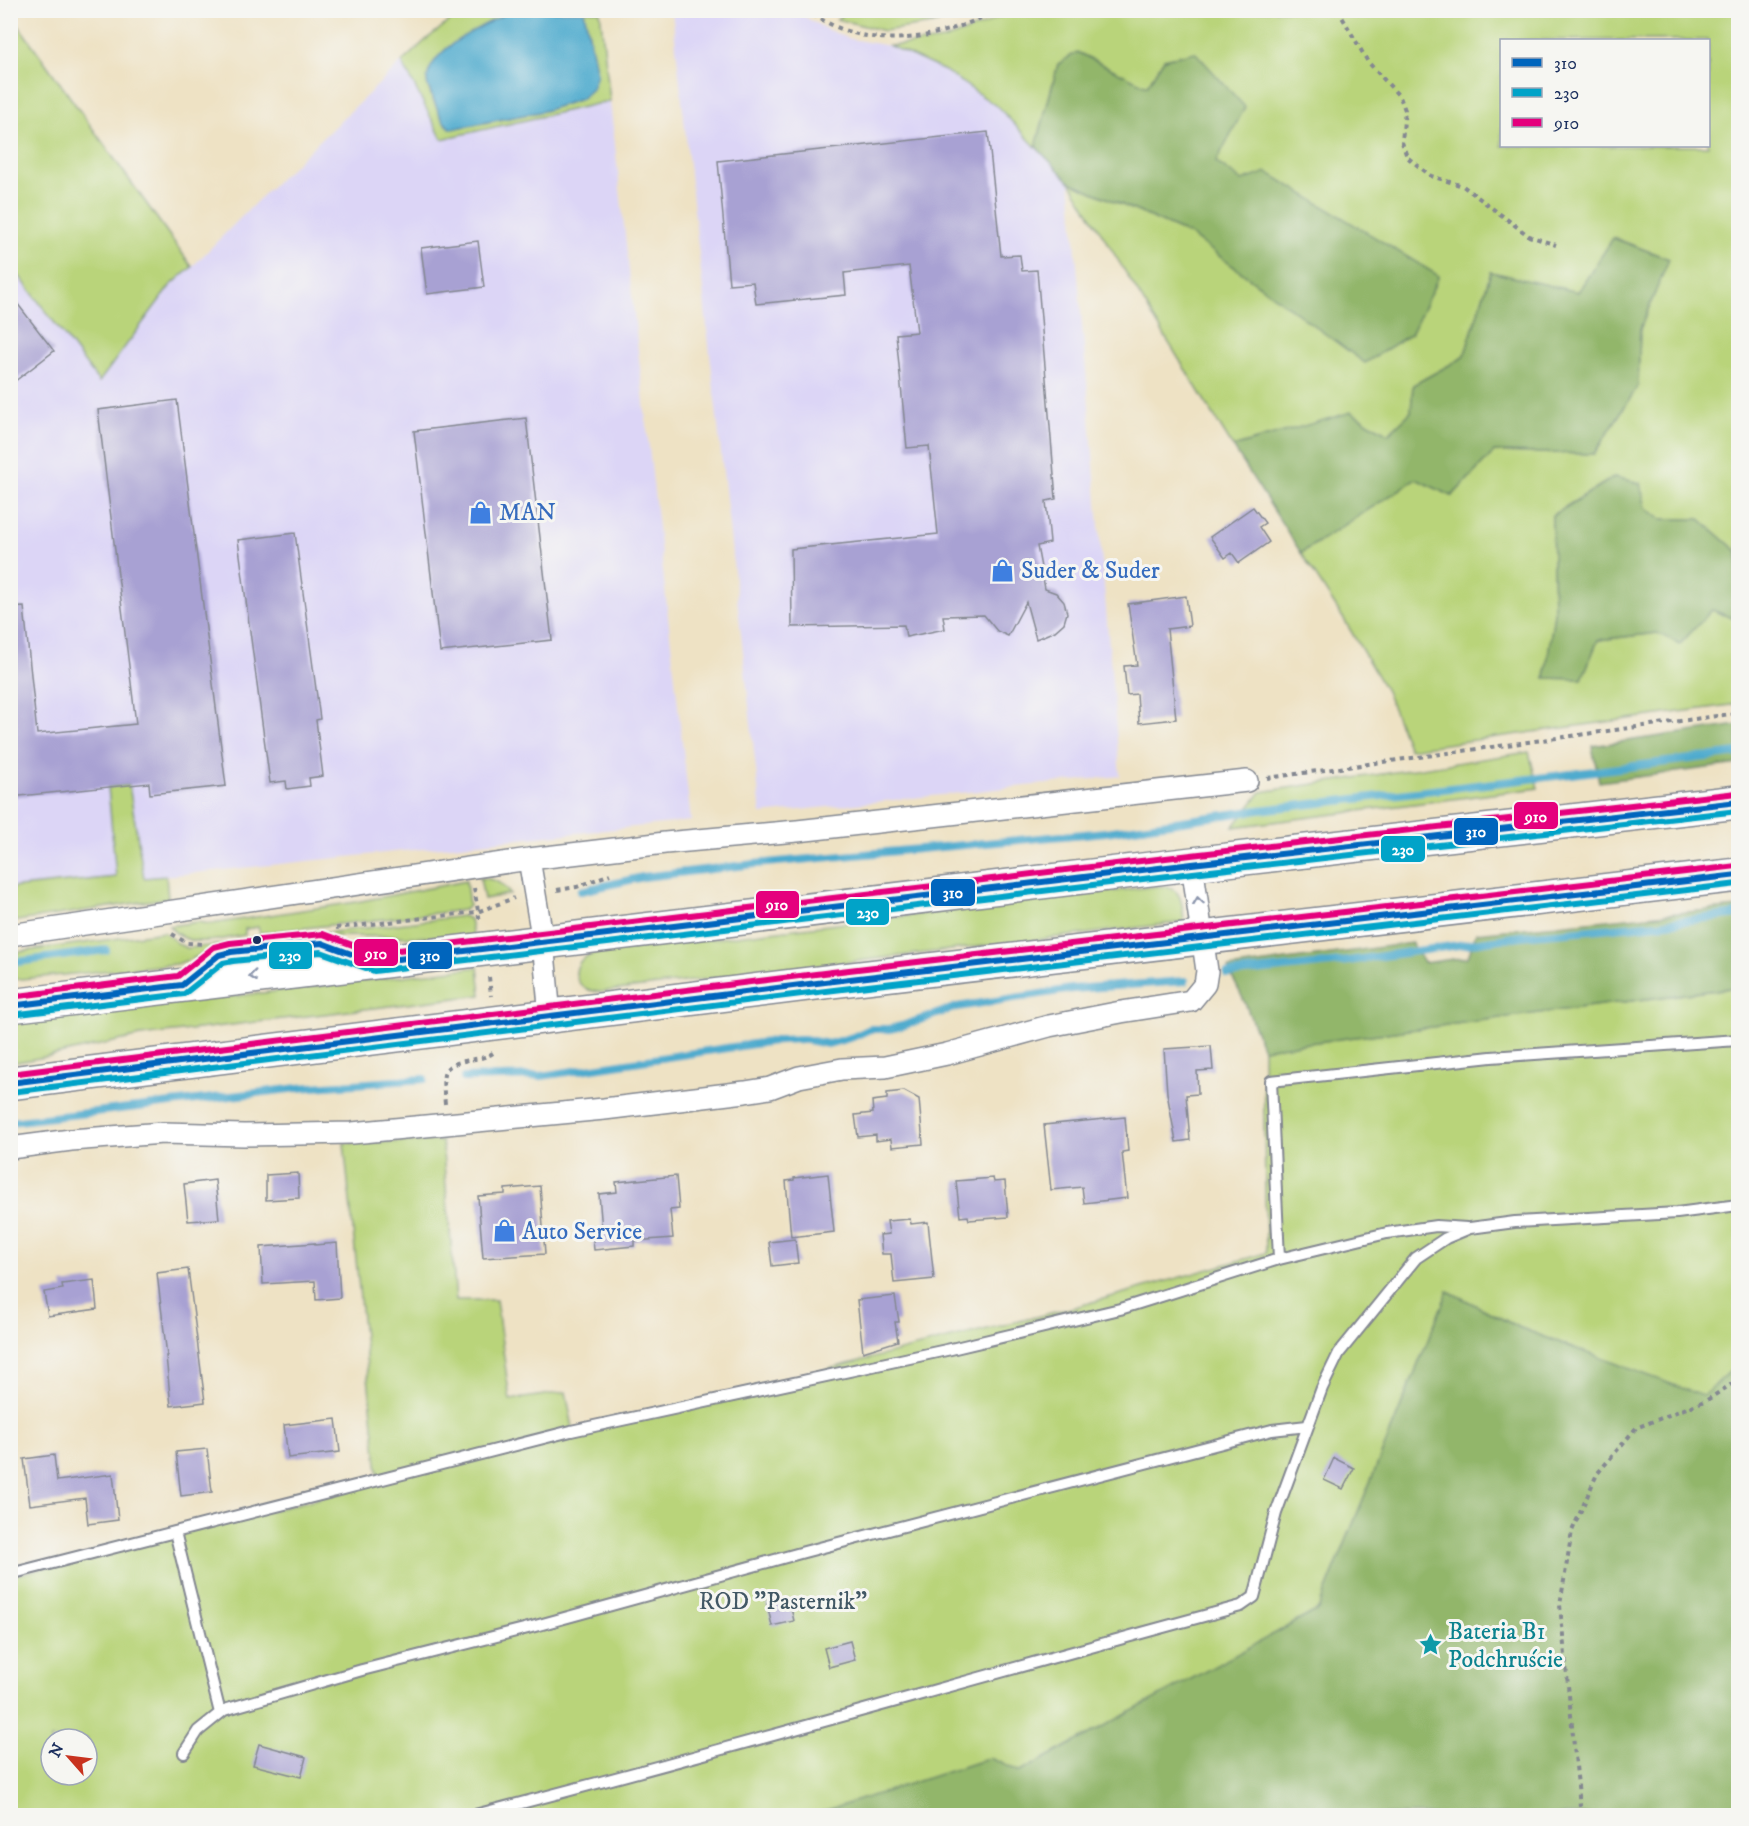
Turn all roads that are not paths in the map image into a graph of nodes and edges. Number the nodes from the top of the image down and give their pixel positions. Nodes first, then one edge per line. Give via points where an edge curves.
1 (1247, 781) road end
2 (1738, 802) edge
3 (529, 859) junction
4 (1192, 864) junction
5 (1738, 875) edge
6 (10, 935) edge
7 (1203, 938) junction
8 (543, 942) junction
9 (10, 1006) edge
10 (550, 1016) junction
11 (1738, 1040) edge
12 (10, 1083) edge
13 (10, 1148) edge
14 (1738, 1205) edge
15 (1470, 1228) junction
16 (1279, 1259) junction
17 (1307, 1426) junction
18 (175, 1532) junction
19 (10, 1574) edge
20 (220, 1713) junction
21 (184, 1753) dead end
22 (471, 1815) edge

1 - 3 street
2 - 4 main road
3 - 6 street
3 - 8 street
7 -> 4 street
4 - 8 main road
5 - 7 main road
7 - 10 main road
7 - 13 street via 1207,971 1204,984 1191,1001 1049,1026 885,1067 799,1077 770,1088 604,1109 352,1133 164,1133
8 -> 9 main road
8 - 10 street
10 - 12 main road
11 - 16 lane via 1491,1057 1271,1081
14 - 15 lane
15 - 16 lane via 1436,1226 1387,1233
15 - 17 lane via 1416,1258 1339,1353
16 - 18 lane via 1120,1309 571,1431
17 - 20 lane via 1272,1430 804,1552 362,1670
17 - 22 lane via 1276,1513 1254,1597 1240,1606 615,1779
18 - 19 lane
18 - 20 lane
20 - 21 lane via 198,1731

